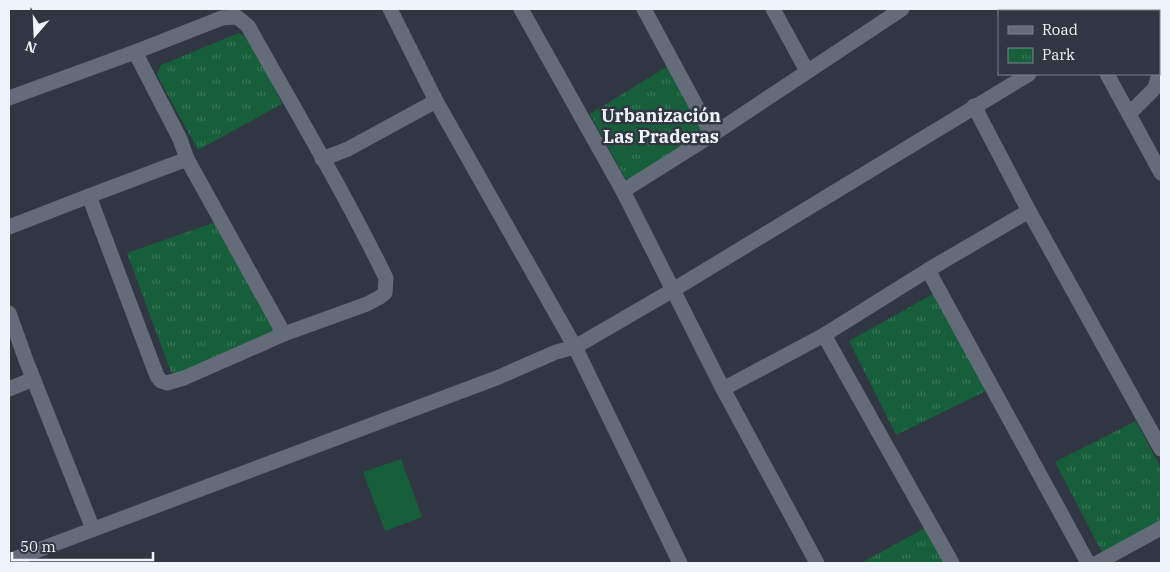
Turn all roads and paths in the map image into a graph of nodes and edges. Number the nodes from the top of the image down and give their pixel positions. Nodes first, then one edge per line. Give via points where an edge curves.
1 (390, 9) edge
2 (521, 9) edge
3 (644, 9) edge
4 (772, 9) edge
5 (901, 9) edge
6 (135, 52) junction
7 (807, 71) junction
8 (1027, 75) edge
9 (1108, 75) edge
10 (1159, 75) edge
11 (9, 98) edge
12 (436, 101) junction
13 (974, 106) junction
14 (1129, 114) junction
15 (712, 134) junction
16 (188, 159) junction
17 (322, 159) junction
18 (1161, 173) edge
19 (623, 191) junction
20 (89, 196) junction
21 (1028, 211) junction
22 (9, 227) edge
23 (928, 270) junction
24 (673, 290) junction
25 (9, 313) edge
26 (284, 334) junction
27 (824, 335) junction
28 (575, 347) junction
29 (33, 379) junction
30 (723, 389) junction
31 (9, 390) edge
32 (1161, 450) edge
33 (1161, 528) edge
34 (93, 530) junction
35 (9, 561) edge
36 (680, 563) edge
37 (817, 563) edge
38 (952, 563) edge
39 (1088, 563) edge
40 (1097, 563) edge

1 - 12 street
2 - 19 street
3 - 15 street
4 - 7 street
5 - 7 street
6 - 11 street
6 - 16 street
6 - 17 street via 222,18 238,17 248,26
7 - 15 street
8 - 13 street
9 - 14 street
10 - 14 street via 1155,88
12 - 17 street via 348,149
12 - 28 street
13 - 21 street
13 - 24 street
14 - 18 street
15 - 19 street
16 - 20 street
16 - 26 street
17 - 26 street via 386,278 385,293 367,304
19 - 24 street
20 - 22 street
20 - 26 street via 161,381 167,383 184,378
21 - 23 street
21 - 32 street
23 - 27 street
23 - 39 street
24 - 28 street
24 - 30 street
25 - 29 street
27 - 30 street
27 - 38 street
28 - 34 street
28 - 36 street
29 - 31 street
29 - 34 street
30 - 37 street
33 - 40 street
34 - 35 street

